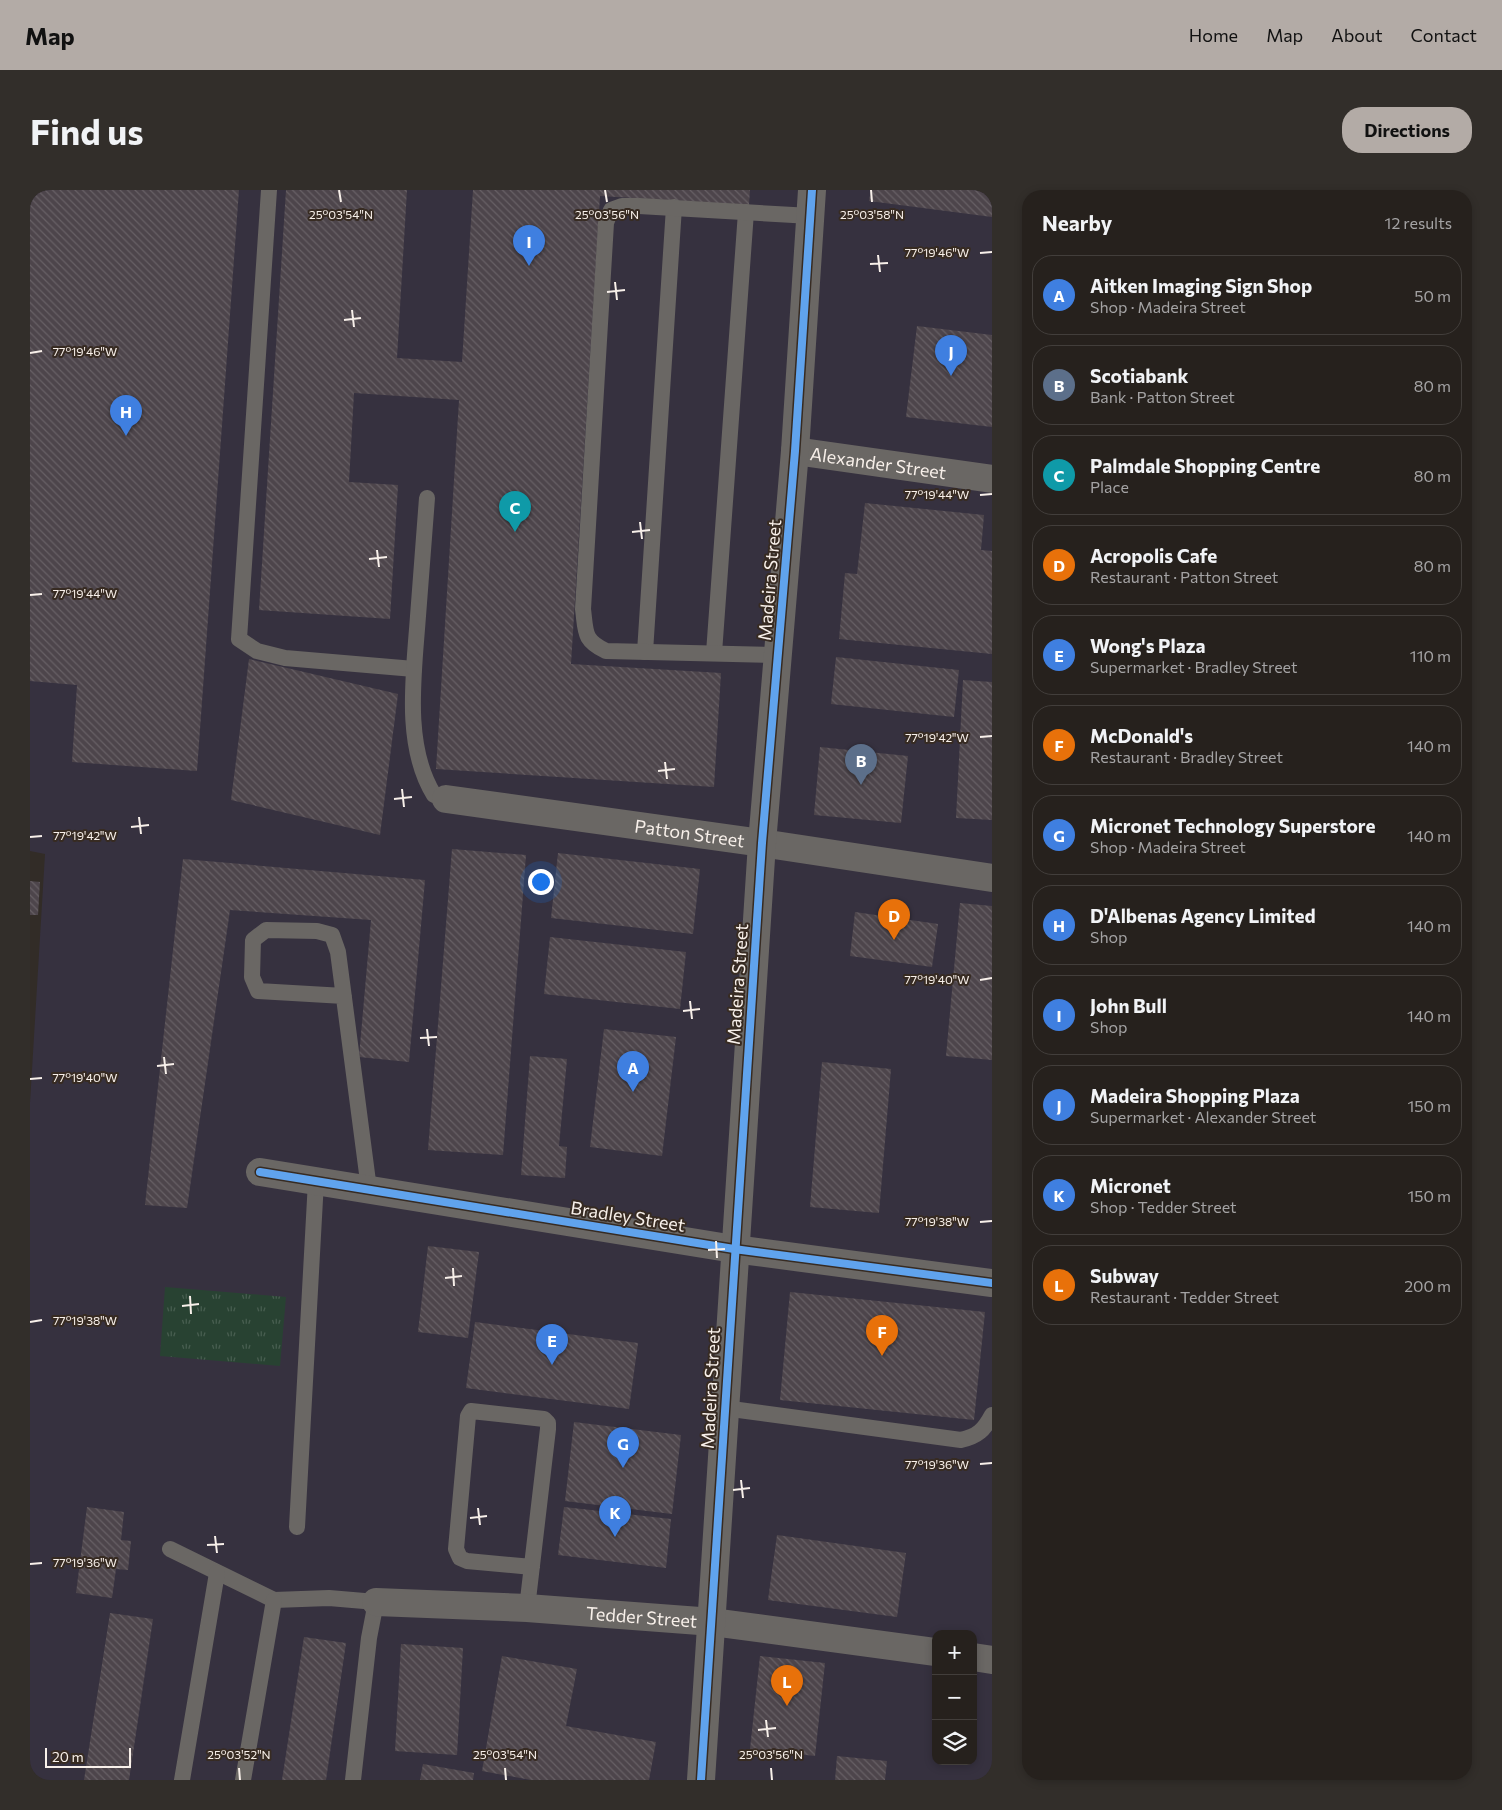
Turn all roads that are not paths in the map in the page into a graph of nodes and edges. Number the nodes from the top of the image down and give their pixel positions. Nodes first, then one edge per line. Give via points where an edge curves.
1 (269, 190) edge
2 (812, 203) edge
3 (674, 207) junction
4 (746, 212) junction
5 (795, 451) junction
6 (992, 479) edge
7 (427, 498) dead end
8 (645, 652) junction
9 (714, 653) junction
10 (778, 654) junction
11 (414, 669) junction
12 (446, 799) joint
13 (762, 843) junction
14 (992, 878) edge
15 (344, 996) junction
16 (260, 1172) dead end
17 (316, 1181) junction
18 (369, 1189) junction
19 (734, 1249) junction
20 (992, 1283) edge
21 (724, 1408) junction
22 (992, 1415) edge
23 (297, 1528) dead end
24 (170, 1549) dead end
25 (532, 1567) junction
26 (218, 1573) junction
27 (274, 1600) junction
28 (376, 1602) junction
29 (527, 1608) junction
30 (713, 1622) junction
31 (932, 1651) edge
32 (977, 1658) edge
33 (992, 1660) edge
34 (182, 1780) edge
35 (243, 1780) edge
36 (353, 1780) edge
37 (701, 1780) edge

1 - 11 lane via 239,639 256,651 285,658
2 - 4 lane
2 - 5 street, Madeira Street
3 - 4 lane
3 - 8 lane
3 - 8 lane via 622,206 611,210 606,222 583,609 586,633 592,644 606,651
4 - 9 lane
5 - 6 street, Alexander Street
5 - 10 street, Madeira Street
7 - 11 lane
8 - 9 lane
9 - 10 lane
10 - 13 street, Madeira Street
11 - 12 lane via 412,700 422,777 434,795
12 - 13 street, Patton Street
13 - 14 street, Patton Street
13 - 19 street, Madeira Street
15 - 15 lane via 338,952 332,936 317,931 266,930 253,940 252,977 258,991
15 - 18 lane
16 - 17 street, Bradley Street
17 - 18 street, Bradley Street
17 - 23 lane
18 - 19 street, Bradley Street
19 - 20 street, Bradley Street
19 - 21 street, Madeira Street
21 - 22 lane via 961,1440 974,1437 985,1429
21 - 30 street, Madeira Street
24 - 26 lane
25 - 25 lane via 548,1423 472,1411 468,1416 456,1549 460,1558 467,1562
25 - 29 lane
26 - 27 lane
26 - 34 lane
27 - 28 lane via 329,1598
27 - 35 lane
28 - 29 street, Tedder Street
28 - 36 lane
29 - 30 street, Tedder Street
30 - 31 street, Tedder Street
30 - 37 street, Madeira Street
32 - 33 street

